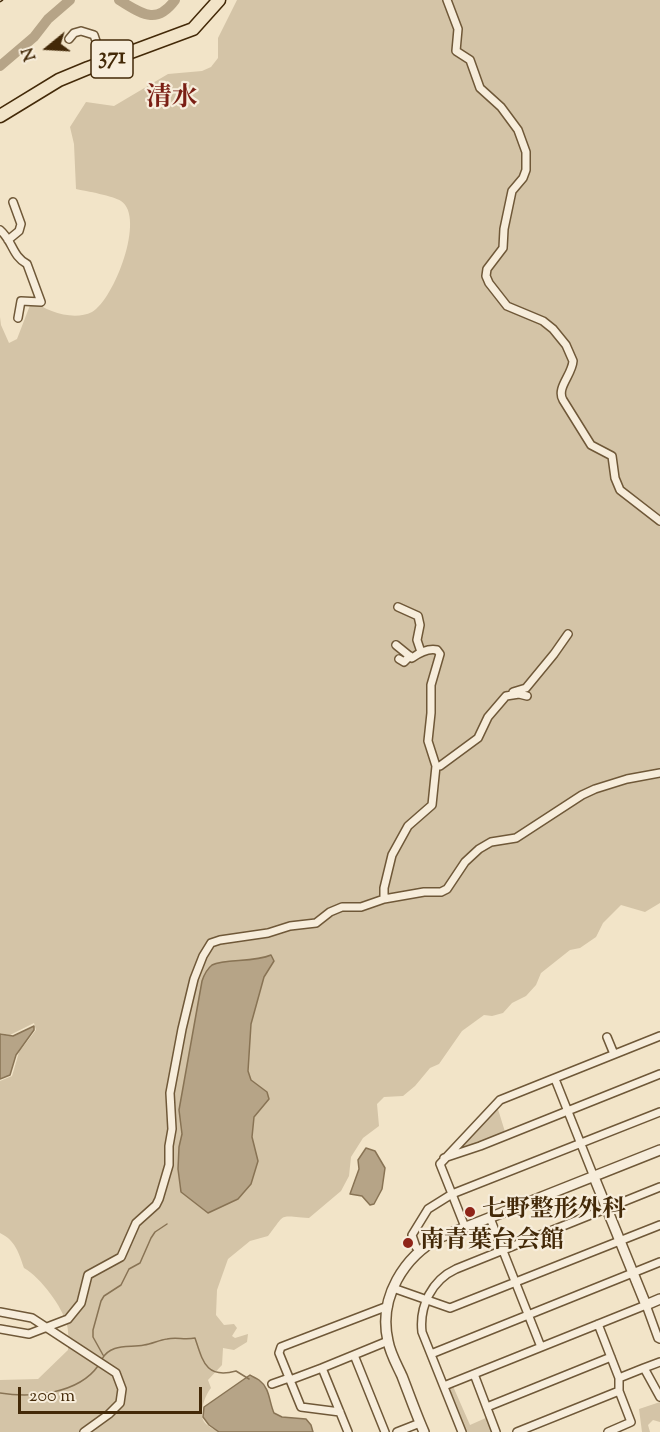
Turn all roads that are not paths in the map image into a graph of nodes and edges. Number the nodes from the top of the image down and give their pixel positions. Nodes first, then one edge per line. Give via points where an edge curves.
1 (219, 0) edge
2 (447, 0) edge
3 (69, 39) dead end
4 (103, 62) junction
5 (0, 116) edge
6 (13, 202) dead end
7 (0, 230) edge
8 (10, 242) junction
9 (8, 255) dead end
10 (18, 318) dead end
11 (660, 521) edge
12 (398, 607) dead end
13 (568, 634) dead end
14 (416, 644) dead end
15 (396, 645) dead end
16 (420, 653) junction
17 (410, 656) junction
18 (399, 659) dead end
19 (506, 696) junction
20 (527, 696) dead end
21 (436, 766) junction
22 (660, 773) edge
23 (437, 883) dead end
24 (437, 892) junction
25 (384, 899) junction
26 (608, 1037) dead end
27 (659, 1039) edge
28 (614, 1054) junction
29 (660, 1074) edge
30 (555, 1079) junction
31 (567, 1111) junction
32 (660, 1112) edge
33 (581, 1143) junction
34 (660, 1150) edge
35 (444, 1158) junction
36 (594, 1177) junction
37 (660, 1187) edge
38 (452, 1194) junction
39 (607, 1209) junction
40 (490, 1218) junction
41 (660, 1225) edge
42 (465, 1227) junction
43 (619, 1242) junction
44 (503, 1250) junction
45 (420, 1251) junction
46 (660, 1262) edge
47 (632, 1273) junction
48 (516, 1283) junction
49 (393, 1288) junction
50 (660, 1299) edge
51 (426, 1300) junction
52 (646, 1305) junction
53 (388, 1306) junction
54 (0, 1312) edge
55 (529, 1315) junction
56 (598, 1324) junction
57 (47, 1327) junction
58 (0, 1329) edge
59 (660, 1339) edge
60 (388, 1341) junction
61 (541, 1347) junction
62 (431, 1354) junction
63 (354, 1355) junction
64 (611, 1357) junction
65 (660, 1362) edge
66 (322, 1368) junction
67 (644, 1368) junction
68 (474, 1374) junction
69 (620, 1378) junction
70 (290, 1379) junction
71 (272, 1384) dead end
72 (444, 1386) junction
73 (619, 1391) junction
74 (660, 1397) edge
75 (487, 1407) junction
76 (340, 1412) junction
77 (422, 1427) edge
78 (84, 1432) edge
79 (348, 1432) edge
80 (386, 1432) edge
81 (397, 1432) edge
82 (462, 1432) edge
83 (496, 1432) edge
84 (517, 1432) edge
85 (608, 1432) edge

1 - 4 highway, 371 via 193,29
2 - 11 street via 458,29 456,51 470,60 480,88 518,130 526,152 526,170 512,190 503,248 486,276 507,306 543,321 560,337 573,361 560,395 591,445 612,456 620,490
3 - 4 street via 81,31 94,35
4 - 5 highway, 371 via 59,81
6 - 8 street via 21,224
7 - 8 street
8 - 9 street
8 - 10 street via 19,260 30,269 41,302 21,301
12 - 16 street via 418,616
13 - 19 street via 526,688
14 - 16 street
15 - 17 street
16 - 17 street
16 - 21 street via 433,649 440,654 431,685 428,741
17 - 18 street via 404,662
19 - 20 street
19 - 21 street via 488,717 478,738
21 - 25 street via 432,805 408,826 392,855 380,887
22 - 24 street via 589,792 522,835 491,842 465,862 447,889
23 - 24 street
24 - 25 street
25 - 57 street via 336,910 316,923 220,940 206,949 194,979 176,1059 170,1093 170,1165 159,1199 136,1223 122,1257 88,1275 75,1313
26 - 28 street
27 - 28 street
28 - 30 street
29 - 31 street
30 - 31 street
30 - 35 street via 500,1100
31 - 33 street
31 - 35 street
32 - 33 street
33 - 36 street
33 - 38 street
34 - 36 street
35 - 38 street via 440,1168
36 - 39 street
36 - 40 street
37 - 39 street
38 - 42 street
38 - 45 street via 428,1209 412,1235
39 - 43 street
39 - 44 street
40 - 42 street
40 - 44 street
41 - 43 street
42 - 45 street
43 - 47 street
43 - 48 street
44 - 48 street
44 - 51 street via 451,1271
45 - 49 street via 401,1271
46 - 47 street
47 - 52 street
47 - 55 street
48 - 51 street via 450,1308
48 - 55 street
49 - 51 street
49 - 53 street
50 - 52 street
51 - 62 street via 421,1322
52 - 56 street
52 - 59 street
53 - 60 street
53 - 70 street via 281,1347 279,1353
54 - 57 street via 22,1315
55 - 61 street
55 - 62 street
56 - 61 street
56 - 64 street
57 - 58 street via 29,1334
57 - 78 street via 116,1373 119,1379 122,1396 115,1409
60 - 63 street
60 - 77 street
61 - 68 street
62 - 72 street
63 - 66 street
63 - 80 street
64 - 69 street
64 - 75 street
65 - 67 street
66 - 70 street
66 - 76 street
67 - 69 street
67 - 74 street
68 - 72 street
68 - 75 street
69 - 73 street
70 - 71 street
70 - 76 street via 301,1407
72 - 82 street
73 - 84 street
73 - 85 street via 631,1422
75 - 83 street
76 - 79 street
77 - 81 street

